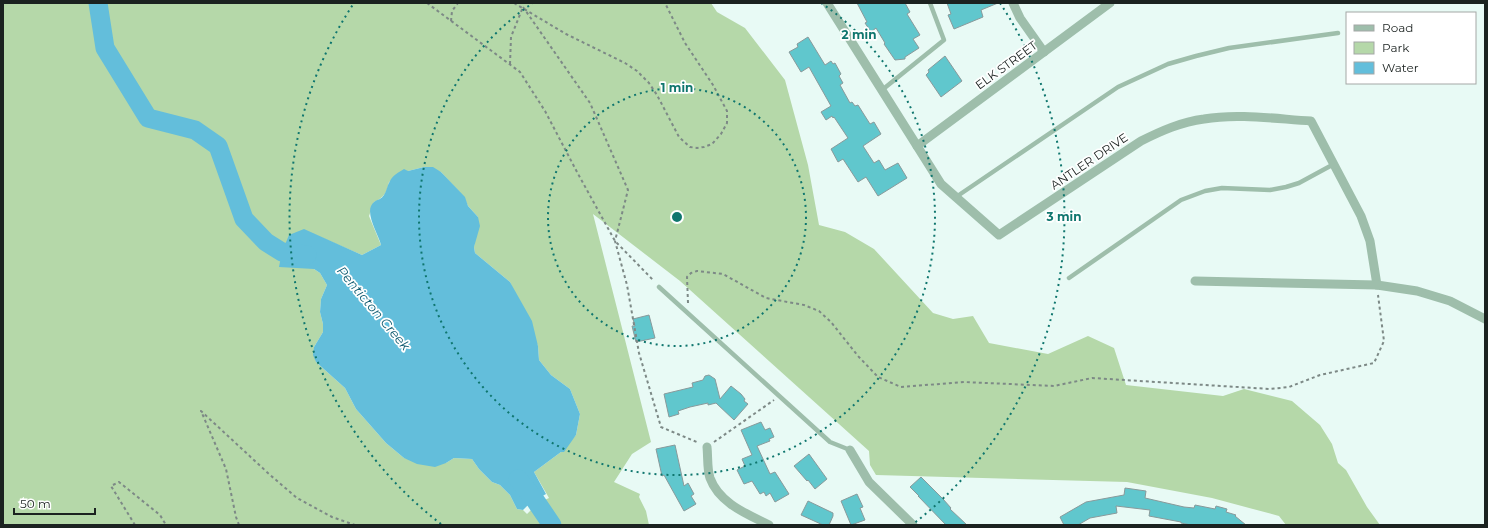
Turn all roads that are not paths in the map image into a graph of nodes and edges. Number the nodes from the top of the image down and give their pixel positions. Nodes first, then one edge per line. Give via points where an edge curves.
1 (827, 3) edge
2 (930, 3) edge
3 (1013, 3) edge
4 (1110, 3) edge
5 (1338, 34) dead end
6 (1044, 52) junction
7 (882, 90) junction
8 (917, 146) junction
9 (1334, 164) junction
10 (956, 197) junction
11 (1069, 278) dead end
12 (1195, 281) dead end
13 (1377, 285) junction
14 (659, 287) road end
15 (1485, 319) edge
16 (707, 447) road end
17 (850, 450) joint
18 (769, 525) edge
19 (913, 525) edge

1 - 7 street, ANTLER DRIVE
2 - 7 lane via 944,40
3 - 6 street via 1020,18
4 - 6 street, ELK STREET
5 - 10 lane via 1229,48 1162,67 1105,95
6 - 8 street, ELK STREET
7 - 8 street, ANTLER DRIVE
8 - 10 street, ANTLER DRIVE via 941,184
9 - 10 street, ANTLER DRIVE via 1311,121 1226,116 1183,123 1141,141 999,235
9 - 11 lane via 1299,183 1286,187 1270,190 1222,188 1181,200
9 - 13 street, ANTLER DRIVE via 1361,216 1370,241
12 - 13 street
13 - 15 street via 1416,291 1450,302
14 - 17 lane via 830,442
16 - 18 street via 710,477 716,489 742,512
17 - 19 street via 869,482

